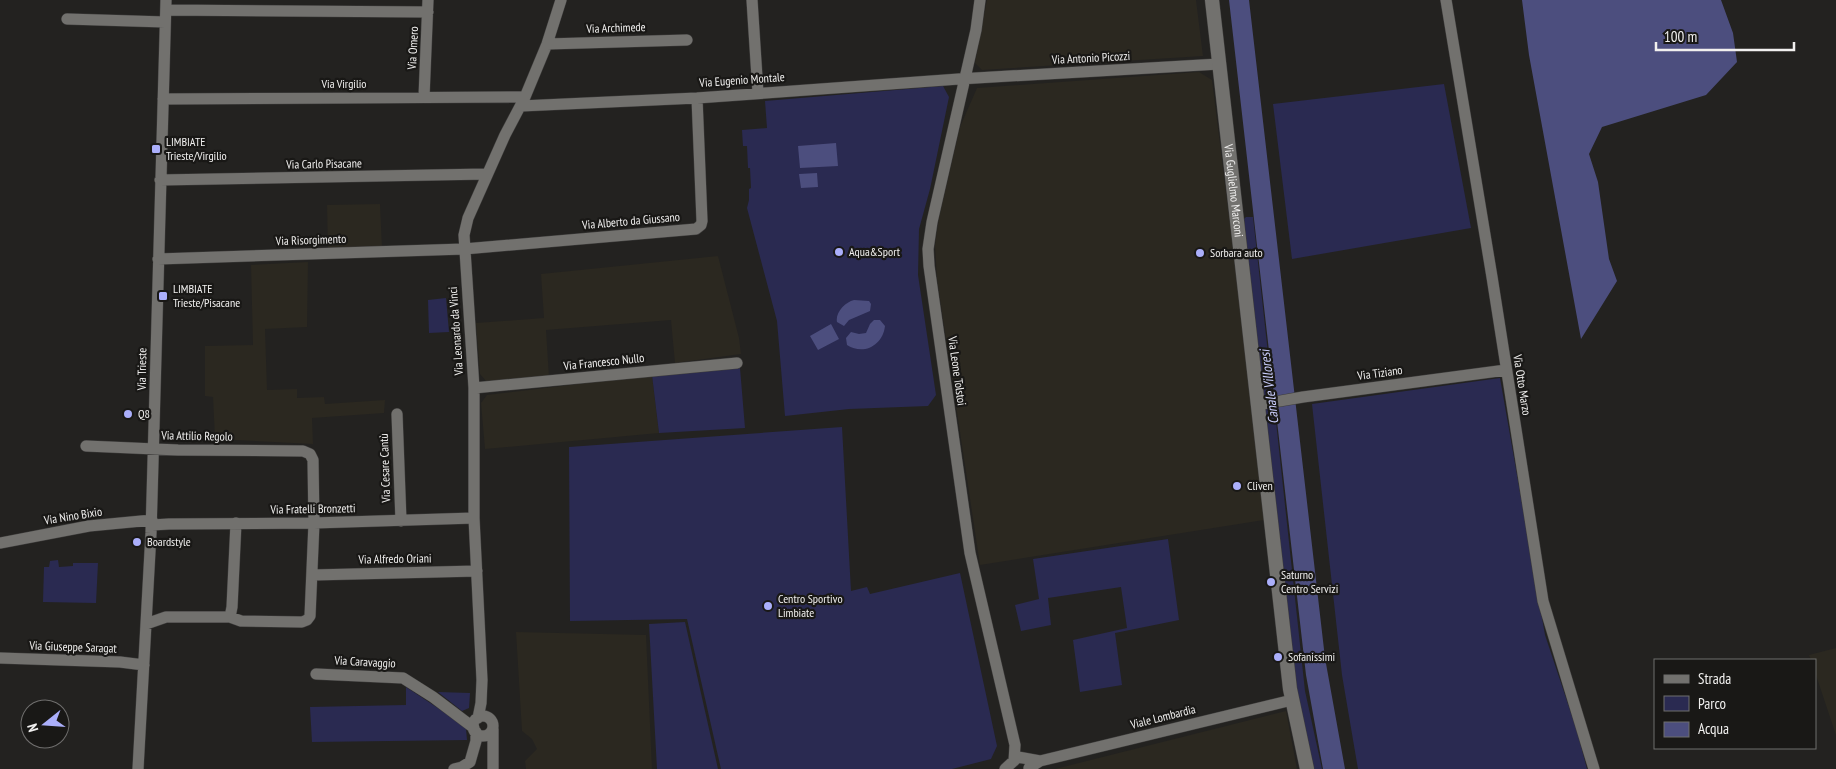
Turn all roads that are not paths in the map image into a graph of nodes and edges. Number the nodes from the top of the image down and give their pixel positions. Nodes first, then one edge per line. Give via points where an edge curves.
1 (561, 0) edge
2 (752, 0) edge
3 (980, 0) edge
4 (1212, 0) edge
5 (1446, 0) edge
6 (166, 5) edge
7 (428, 6) edge
8 (67, 19) dead end
9 (165, 22) junction
10 (687, 40) dead end
11 (546, 44) junction
12 (1219, 64) junction
13 (965, 79) junction
14 (758, 93) junction
15 (424, 97) junction
16 (697, 98) junction
17 (162, 100) junction
18 (523, 101) junction
19 (487, 174) junction
20 (160, 180) junction
21 (464, 249) junction
22 (158, 259) junction
23 (737, 362) dead end
24 (1506, 370) junction
25 (474, 388) junction
26 (1263, 403) junction
27 (397, 414) dead end
28 (86, 446) dead end
29 (153, 449) junction
30 (474, 518) junction
31 (401, 520) junction
32 (152, 522) junction
33 (236, 523) junction
34 (314, 523) junction
35 (0, 543) edge
36 (476, 571) junction
37 (313, 575) junction
38 (147, 607) junction
39 (166, 617) junction
40 (230, 617) junction
41 (146, 624) junction
42 (0, 658) edge
43 (144, 665) junction
44 (316, 674) dead end
45 (482, 680) junction
46 (1292, 700) junction
47 (476, 724) junction
48 (491, 724) junction
49 (1019, 764) edge
50 (138, 769) edge
51 (454, 769) edge
52 (493, 769) edge
53 (1307, 769) edge
54 (1594, 769) edge

1 - 11 street, Via Leonardo da Vinci
2 - 14 street
3 - 13 street, Via Leone Tolstoi
4 - 12 street, Via Guglielmo Marconi
5 - 24 street, Via Otto Marzo
6 - 7 street
6 - 9 street, Via Trieste
7 - 15 street, Via Omero
8 - 9 street
9 - 17 street, Via Trieste
10 - 11 street, Via Archimede
11 - 18 street, Via Leonardo da Vinci
12 - 13 street, Via Antonio Picozzi
12 - 26 street, Via Guglielmo Marconi
13 - 14 street, Via Eugenio Montale
13 - 49 street, Via Leone Tolstoi via 932,222 929,266 970,553
14 - 16 street, Via Eugenio Montale
15 - 17 street, Via Virgilio
15 - 18 street, Via Virgilio
16 - 18 street, Via Eugenio Montale
16 - 21 street, Via Alberto da Giussano via 702,221 696,229
17 - 20 street, Via Trieste
18 - 19 street, Via Leonardo da Vinci
19 - 20 street, Via Carlo Pisacane
19 - 21 street, Via Leonardo da Vinci via 468,218
20 - 22 street, Via Trieste
21 - 22 street, Via Risorgimento
21 - 25 street, Via Leonardo da Vinci
22 - 29 street, Via Trieste
23 - 25 street, Via Francesco Nullo
24 - 26 street, Via Tiziano
24 - 54 street, Via Otto Marzo via 1543,601
25 - 30 street, Via Leonardo da Vinci
26 - 46 street, Via Guglielmo Marconi
27 - 31 street, Via Cesare Cantù
28 - 29 street, Via Attilio Regolo
29 - 32 street, Via Trieste
29 - 34 street, Via Attilio Regolo via 306,452 313,460
30 - 31 street, Via Fratelli Bronzetti
30 - 36 street, Via Leonardo da Vinci
31 - 34 street, Via Fratelli Bronzetti
32 - 33 street, Via Fratelli Bronzetti
32 - 35 street, Via Nino Bixio via 89,526
32 - 38 street, Via Trieste
33 - 34 street, Via Fratelli Bronzetti
33 - 40 street
34 - 37 street
36 - 37 street, Via Alfredo Oriani
36 - 45 street, Via Leonardo da Vinci
37 - 40 street via 310,616 304,622 240,621
38 - 39 street
38 - 41 street, Via Trieste
39 - 40 street
39 - 41 street
41 - 43 street, Via Trieste
42 - 43 street, Via Giuseppe Saragat
43 - 50 street, Via Trieste
44 - 47 street, Via Caravaggio via 403,678 461,719
45 - 47 street, Via Leonardo da Vinci
45 - 48 street, Via Leonardo da Vinci
46 - 49 street, Viale Lombardia
46 - 53 street, Via Guglielmo Marconi
47 - 48 street via 484,716
47 - 48 street via 484,735 491,732
47 - 51 street, Via Leonardo da Vinci via 472,758 466,765
48 - 52 street, Via Leonardo da Vinci

